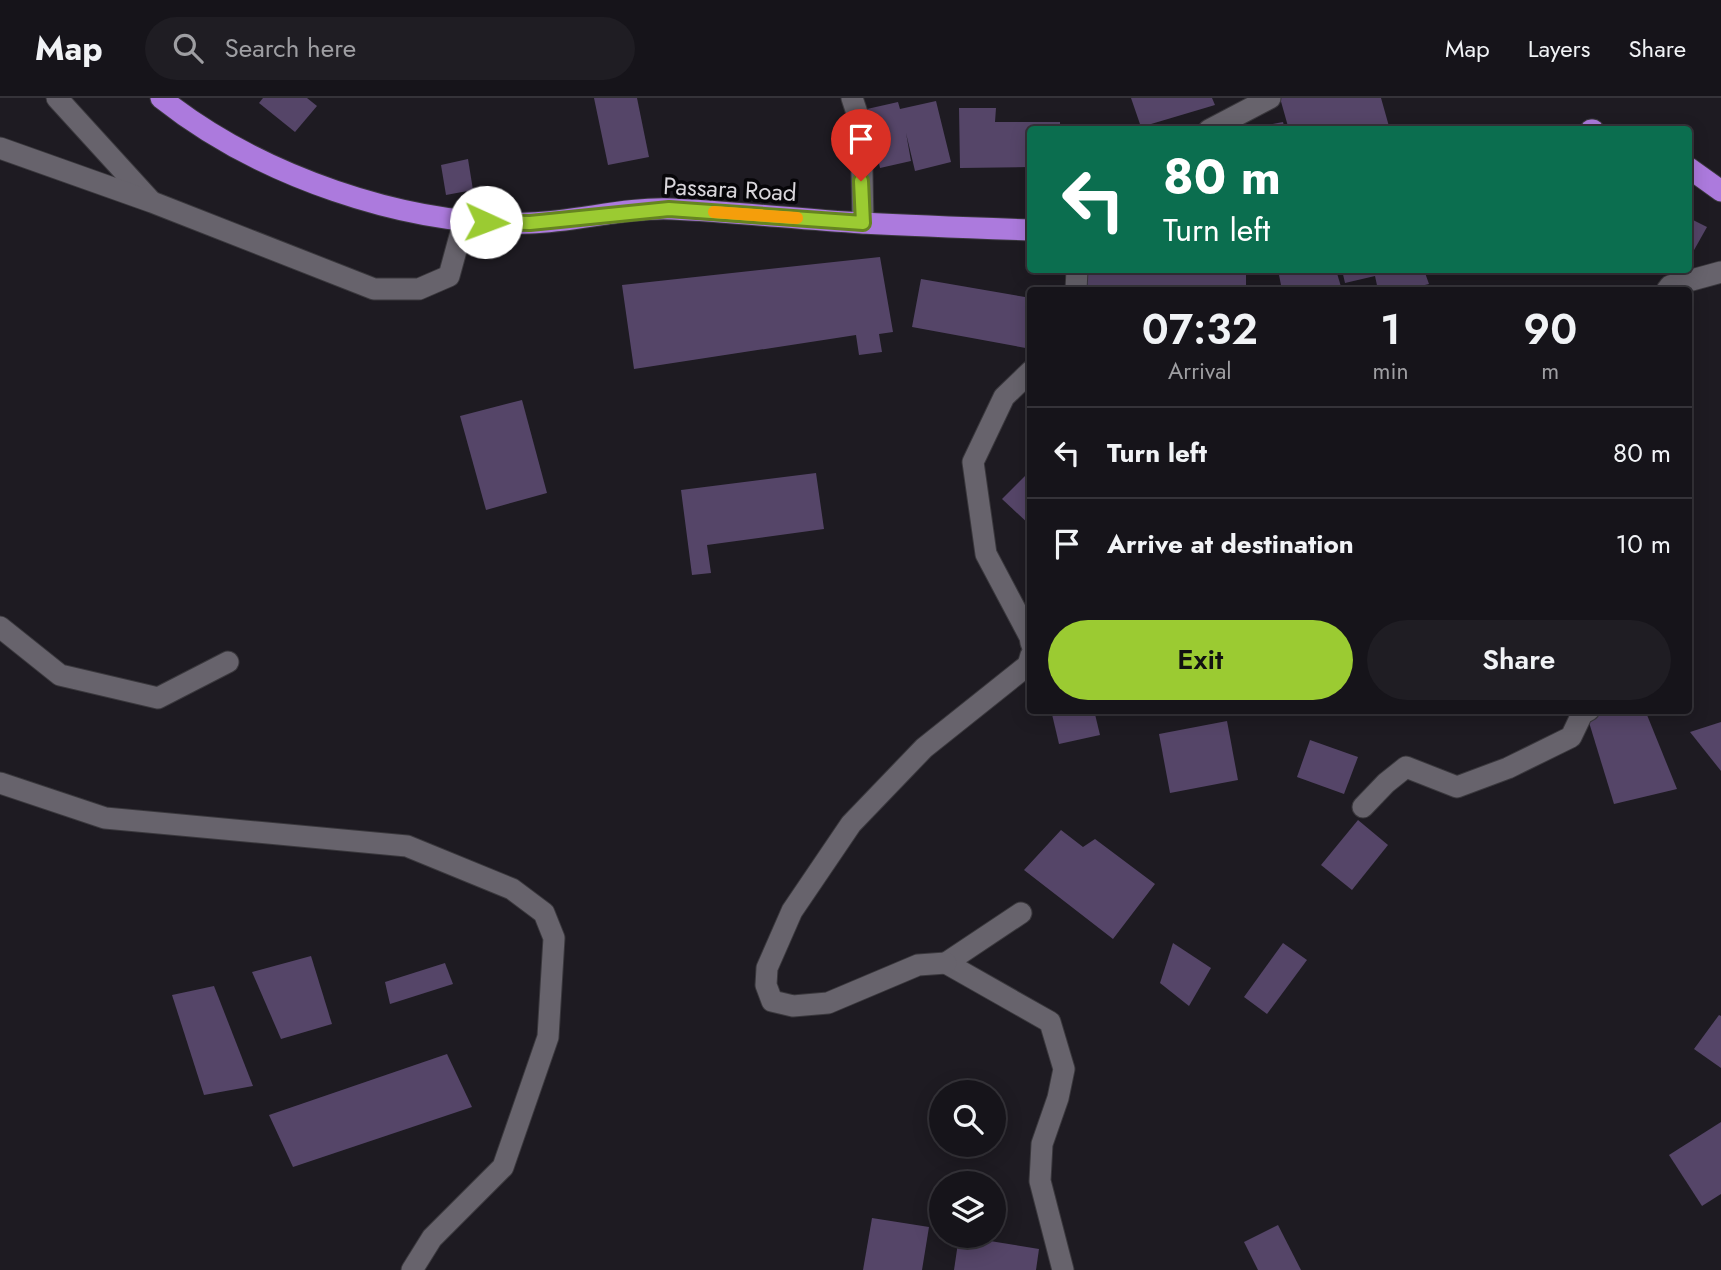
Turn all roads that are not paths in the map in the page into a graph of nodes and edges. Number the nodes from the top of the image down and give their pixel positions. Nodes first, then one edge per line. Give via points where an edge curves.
1 (57, 98) edge
2 (161, 98) edge
3 (852, 98) edge
4 (1270, 98) edge
5 (1217, 126) edge
6 (0, 148) edge
7 (1692, 170) edge
8 (1721, 191) edge
9 (152, 202) junction
10 (464, 221) junction
11 (863, 223) junction
12 (1027, 230) edge
13 (1721, 272) edge
14 (1669, 287) edge
15 (1027, 375) edge
16 (0, 627) edge
17 (1027, 631) edge
18 (228, 662) dead end
19 (1027, 666) edge
20 (1582, 714) edge
21 (0, 783) edge
22 (1363, 807) dead end
23 (1021, 913) dead end
24 (946, 963) junction
25 (412, 1270) edge
26 (1063, 1270) edge

1 - 9 street
2 - 10 highway, Passara Road via 248,155 314,183 387,206
3 - 11 street via 861,125
4 - 5 street
6 - 9 street
7 - 8 highway
9 - 10 street via 374,289 419,289 449,275
10 - 11 highway, Passara Road via 530,223 669,209
11 - 12 highway, Passara Road
13 - 14 street
15 - 17 street via 1004,397 973,462 986,554
16 - 18 street via 60,675 158,698
19 - 24 street via 924,747 850,824 792,911 767,968 765,985 772,1001 793,1006 828,1003 918,965
20 - 22 street via 1571,737 1508,768 1457,788 1406,767
21 - 25 street via 105,818 407,846 512,889 544,913 554,938 548,1037 503,1167 432,1238
23 - 24 street
24 - 26 street via 1050,1022 1064,1069 1042,1144 1040,1181

